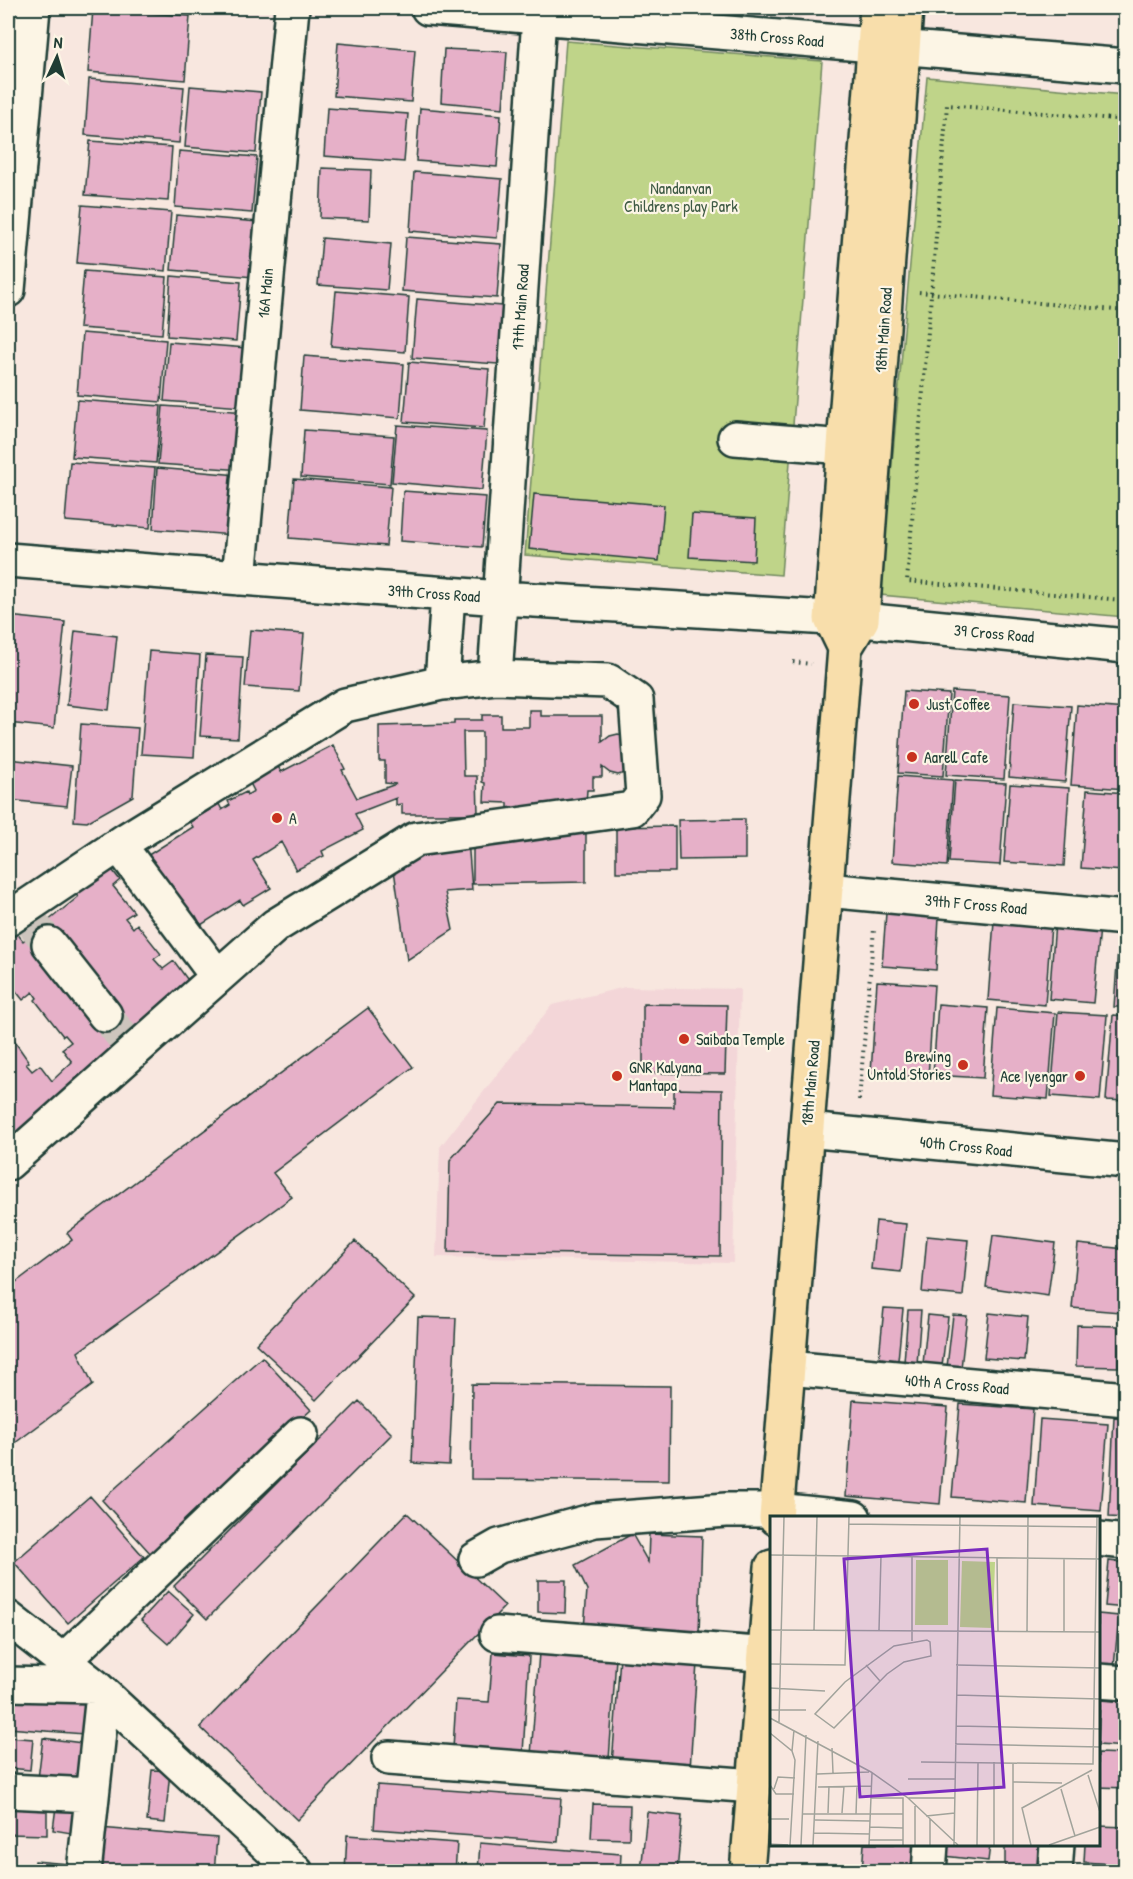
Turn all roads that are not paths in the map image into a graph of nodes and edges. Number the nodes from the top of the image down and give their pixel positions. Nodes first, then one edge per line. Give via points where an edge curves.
1 (33, 8) edge
2 (292, 8) edge
3 (428, 8) edge
4 (877, 8) edge
5 (906, 8) edge
6 (539, 17) junction
7 (888, 46) junction
8 (1125, 66) edge
9 (8, 291) edge
10 (735, 438) dead end
11 (844, 447) junction
12 (8, 560) edge
13 (239, 578) junction
14 (448, 594) junction
15 (500, 598) junction
16 (846, 620) junction
17 (1125, 646) edge
18 (495, 677) junction
19 (442, 683) junction
20 (119, 845) junction
21 (826, 890) junction
22 (1125, 918) edge
23 (8, 919) edge
24 (50, 944) tunnel mouth
25 (217, 976) junction
26 (105, 1014) tunnel mouth
27 (807, 1131) junction
28 (1125, 1161) edge
29 (8, 1163) edge
30 (788, 1368) junction
31 (1125, 1399) edge
32 (301, 1434) dead end
33 (776, 1514) edge
34 (815, 1516) edge
35 (1100, 1539) edge
36 (1125, 1542) edge
37 (476, 1559) dead end
38 (770, 1596) edge
39 (8, 1618) edge
40 (498, 1634) dead end
41 (768, 1655) edge
42 (62, 1662) junction
43 (1100, 1681) edge
44 (1125, 1683) edge
45 (8, 1684) edge
46 (99, 1690) junction
47 (389, 1758) dead end
48 (754, 1786) junction
49 (8, 1791) edge
50 (92, 1795) junction
51 (931, 1846) edge
52 (1057, 1846) edge
53 (84, 1872) edge
54 (296, 1872) edge
55 (747, 1872) edge
56 (929, 1872) edge
57 (1055, 1872) edge

1 - 9 street
2 - 13 street, 16A Main
3 - 6 street, 38th Cross Road
4 - 7 main road, 18th Main Road
5 - 7 main road, 18th Main Road
6 - 7 street, 38th Cross Road
6 - 15 street, 17th Main Road
7 - 8 street, 38th Cross Road
7 - 11 main road, 18th Main Road
7 - 16 main road, 18th Main Road
10 - 11 street
11 - 16 main road, 18th Main Road
12 - 13 street, 39th Cross Road
13 - 14 street, 39th Cross Road
14 - 15 street, 39th Cross Road
14 - 19 street
15 - 16 street, 39th Cross Road
15 - 18 street, 17th Main Road
16 - 17 street, 39 Cross Road
16 - 21 main road, 18th Main Road
18 - 19 street
18 - 25 street via 608,681 636,700 643,795 632,809 416,840 275,926
19 - 20 street via 345,705
20 - 23 street
20 - 25 street
21 - 22 street, 39th F Cross Road
21 - 27 main road, 18th Main Road
24 - 26 street
25 - 29 street
27 - 28 street, 40th Cross Road
27 - 30 main road, 18th Main Road
30 - 31 street, 40th A Cross Road
30 - 33 main road, 18th Main Road
32 - 42 street
33 - 34 street
33 - 37 street via 726,1510 596,1520 499,1546
35 - 36 street
38 - 41 main road
39 - 42 street
40 - 41 street
41 - 48 main road
42 - 46 street
43 - 44 street
45 - 46 street
46 - 50 street
46 - 54 street
47 - 48 street
48 - 55 main road
49 - 50 street
50 - 53 street
51 - 56 street
52 - 57 street

